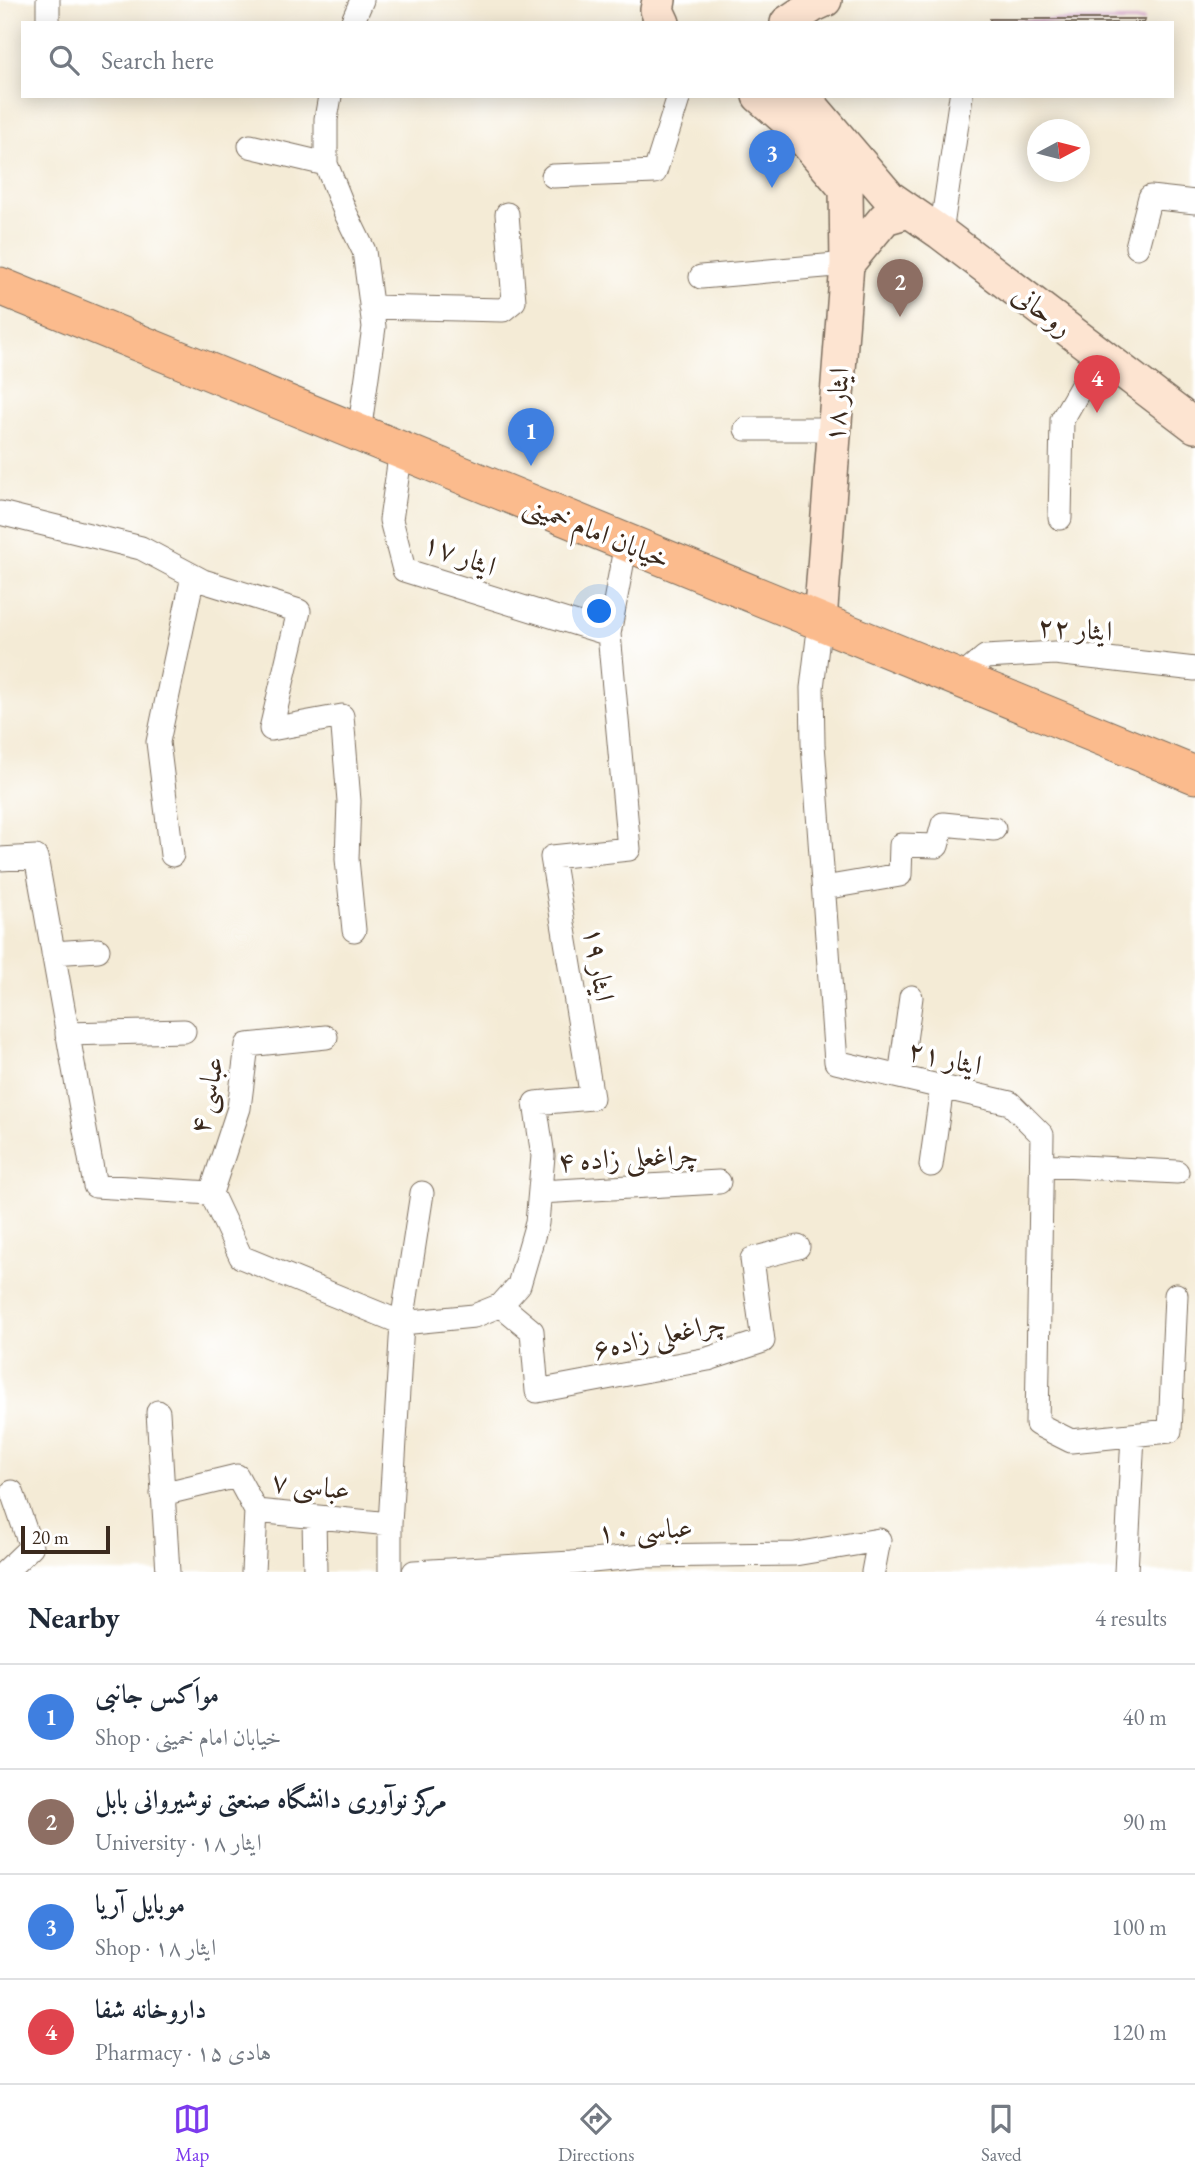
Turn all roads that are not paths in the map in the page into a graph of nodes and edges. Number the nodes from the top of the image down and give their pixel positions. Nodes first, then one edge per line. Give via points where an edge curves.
1 (48, 0) edge
2 (362, 0) edge
3 (776, 0) edge
4 (825, 0) edge
5 (48, 21) edge
6 (353, 21) edge
7 (780, 21) edge
8 (790, 21) edge
9 (330, 98) edge
10 (678, 98) edge
11 (761, 98) edge
12 (805, 98) edge
13 (961, 98) edge
14 (250, 146) dead end
15 (326, 164) junction
16 (552, 176) dead end
17 (1195, 202) edge
18 (899, 204) junction
19 (507, 214) dead end
20 (941, 233) junction
21 (1137, 247) dead end
22 (847, 264) junction
23 (701, 277) dead end
24 (0, 286) edge
25 (371, 307) junction
26 (1100, 354) junction
27 (1195, 426) edge
28 (746, 429) dead end
29 (835, 429) junction
30 (359, 433) junction
31 (401, 450) junction
32 (0, 513) edge
33 (1060, 518) dead end
34 (626, 543) junction
35 (193, 576) junction
36 (820, 621) junction
37 (609, 634) junction
38 (1195, 670) edge
39 (959, 679) junction
40 (1195, 775) edge
41 (995, 829) dead end
42 (172, 855) dead end
43 (0, 859) edge
44 (824, 888) junction
45 (354, 930) dead end
46 (98, 950) dead end
47 (53, 953) junction
48 (911, 997) dead end
49 (184, 1031) dead end
50 (67, 1034) junction
51 (326, 1037) dead end
52 (900, 1077) junction
53 (942, 1087) junction
54 (931, 1165) dead end
55 (1042, 1165) junction
56 (1177, 1172) dead end
57 (719, 1182) dead end
58 (540, 1192) junction
59 (211, 1193) junction
60 (422, 1193) dead end
61 (798, 1247) dead end
62 (1176, 1295) dead end
63 (501, 1305) junction
64 (402, 1323) junction
65 (158, 1412) dead end
66 (1133, 1435) junction
67 (12, 1492) dead end
68 (162, 1494) junction
69 (256, 1510) junction
70 (314, 1517) junction
71 (390, 1524) junction
72 (748, 1563) edge
73 (572, 1568) edge
74 (5, 1572) edge
75 (169, 1572) edge
76 (253, 1572) edge
77 (315, 1572) edge
78 (390, 1572) edge
79 (414, 1572) edge
80 (873, 1572) edge
81 (1126, 1572) edge

1 - 5 street
2 - 6 street
3 - 7 main road
4 - 8 main road
9 - 15 street
10 - 16 street via 655,172
11 - 22 main road, ایثار ۱۸ via 790,123 846,189
12 - 18 main road, روحانی
13 - 20 street
14 - 15 street
15 - 25 street via 364,251
17 - 21 street via 1150,197
18 - 20 main road, روحانی
18 - 22 main road
19 - 25 street via 514,301 503,310
20 - 26 main road, روحانی
22 - 23 street
22 - 29 main road, ایثار ۱۸
24 - 30 main road, خیابان امام خمینی
25 - 30 street via 374,327
26 - 27 main road, روحانی
26 - 33 street via 1062,420
28 - 29 street
29 - 36 main road, ایثار ۱۸
30 - 31 main road, خیابان امام خمینی
31 - 34 main road, خیابان امام خمینی
31 - 37 street, ایثار ۱۷ via 391,520 404,570
32 - 35 street via 141,548
34 - 36 main road, خیابان امام خمینی
34 - 37 street, ایثار ١٩
35 - 42 street via 158,742
35 - 45 street via 299,611 271,729 342,716
36 - 39 main road, خیابان امام خمینی
36 - 44 street, ایثار ۲۱ via 812,688
37 - 58 street, ایثار ١٩ via 629,849 552,857 592,1098 535,1103 543,1156
38 - 39 street, ایثار ۲۲ via 1055,653 985,657
39 - 40 main road, خیابان امام خمینی
41 - 44 street via 943,824 937,846 901,845 900,875
43 - 47 street via 36,857
44 - 52 street, ایثار ۲۱ via 836,1062
46 - 47 street
47 - 50 street
48 - 52 street
49 - 50 street
50 - 59 street via 95,1186
51 - 59 street, عباسی ۴ via 247,1045 239,1108
52 - 53 street, ایثار ۲۱
53 - 54 street
53 - 55 street, ایثار ۲۱ via 1010,1103 1042,1135
55 - 56 street
55 - 66 street, ایثار ۲۱ via 1037,1424 1071,1441
57 - 58 street, چراغعلی زاده ۴
58 - 63 street, ایثار ١٩ via 537,1223 519,1285
59 - 64 street via 241,1257
60 - 64 street
61 - 63 street, چراغعلی زاده۶ via 752,1259 763,1341 708,1359 537,1391 532,1331
62 - 66 street, ایثار ۲۱ via 1170,1431
63 - 64 street via 474,1316
64 - 71 street
65 - 68 street
66 - 81 street
67 - 74 street via 31,1547
68 - 69 street, عباسی ۷ via 237,1476
68 - 75 street
69 - 70 street, عباسی ۷
69 - 76 street
70 - 71 street, عباسی ۷
70 - 77 street
71 - 78 street
72 - 73 street, عباسی ۱۰ via 643,1556
72 - 80 street, عباسی ۱۰ via 879,1540
73 - 79 street, عباسی ۱۰

